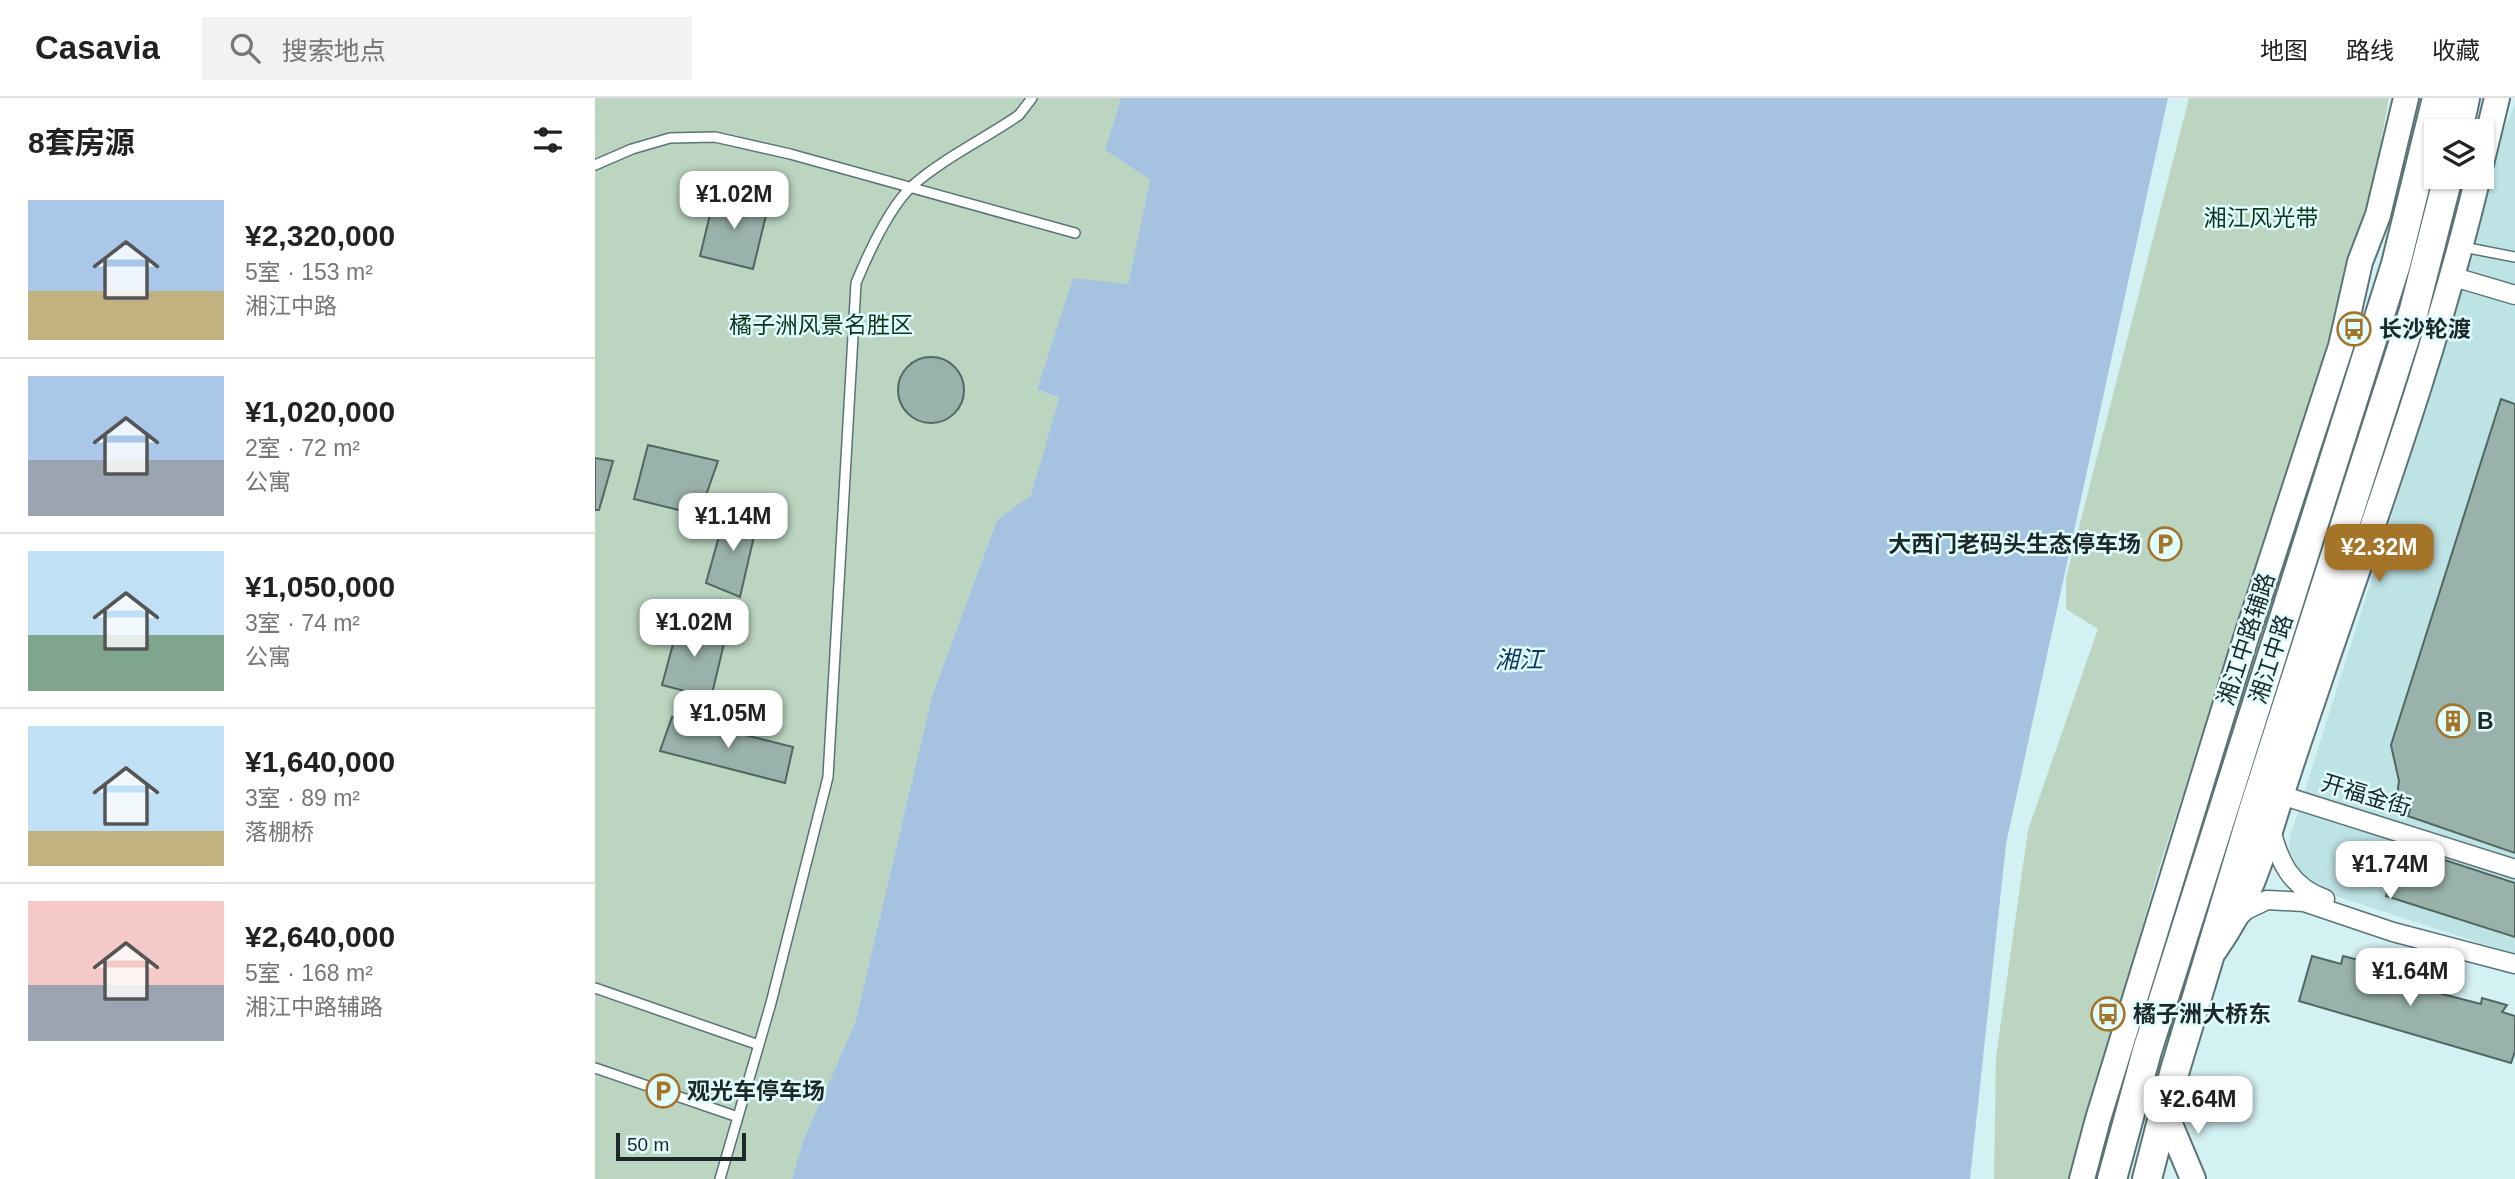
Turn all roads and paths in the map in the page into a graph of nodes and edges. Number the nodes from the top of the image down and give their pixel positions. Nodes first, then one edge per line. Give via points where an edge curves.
1 (1032, 98) edge
2 (2406, 98) edge
3 (2437, 98) edge
4 (2465, 98) edge
5 (2497, 98) edge
6 (2461, 119) edge
7 (2492, 119) edge
8 (595, 165) edge
9 (911, 187) junction
10 (2445, 189) edge
11 (2475, 189) edge
12 (1075, 233) dead end
13 (2462, 247) junction
14 (2515, 257) edge
15 (2454, 277) junction
16 (2515, 295) edge
17 (2281, 794) junction
18 (2271, 827) junction
19 (2515, 869) edge
20 (2235, 922) junction
21 (2208, 959) junction
22 (2515, 963) edge
23 (595, 988) edge
24 (759, 1045) junction
25 (595, 1068) edge
26 (2164, 1110) junction
27 (738, 1117) junction
28 (720, 1179) edge
29 (2082, 1179) edge
30 (2112, 1179) edge
31 (2147, 1179) edge
32 (2166, 1179) edge
33 (2193, 1179) edge

1 - 9 lane via 1020,115
2 - 29 street, 湘江中路辅路 via 2341,346 2245,641
3 - 30 main road, 湘江中路 via 2396,264 2147,1051
4 - 6 main road
5 - 7 street
8 - 9 lane via 670,138 715,137
9 - 12 lane
9 - 24 lane via 873,245 856,284 828,777
10 - 21 main road, 湘江中路 via 2414,310
11 - 13 street, 湘江中路
13 - 14 lane
13 - 15 street, 湘江中路
15 - 16 street
15 - 17 street, 湘江中路 via 2351,597
17 - 18 street, 湘江中路
17 - 19 street, 开福金街
18 - 20 street, 湘江中路 via 2252,889
18 - 22 street via 2281,862 2308,892
20 - 21 street, 湘江中路
20 - 22 street via 2246,910 2267,900 2304,902 2393,932
21 - 26 main road, 湘江中路
23 - 24 lane
24 - 27 lane
25 - 27 lane
26 - 31 main road, 湘江中路
26 - 32 main road
26 - 33 street
27 - 28 lane

